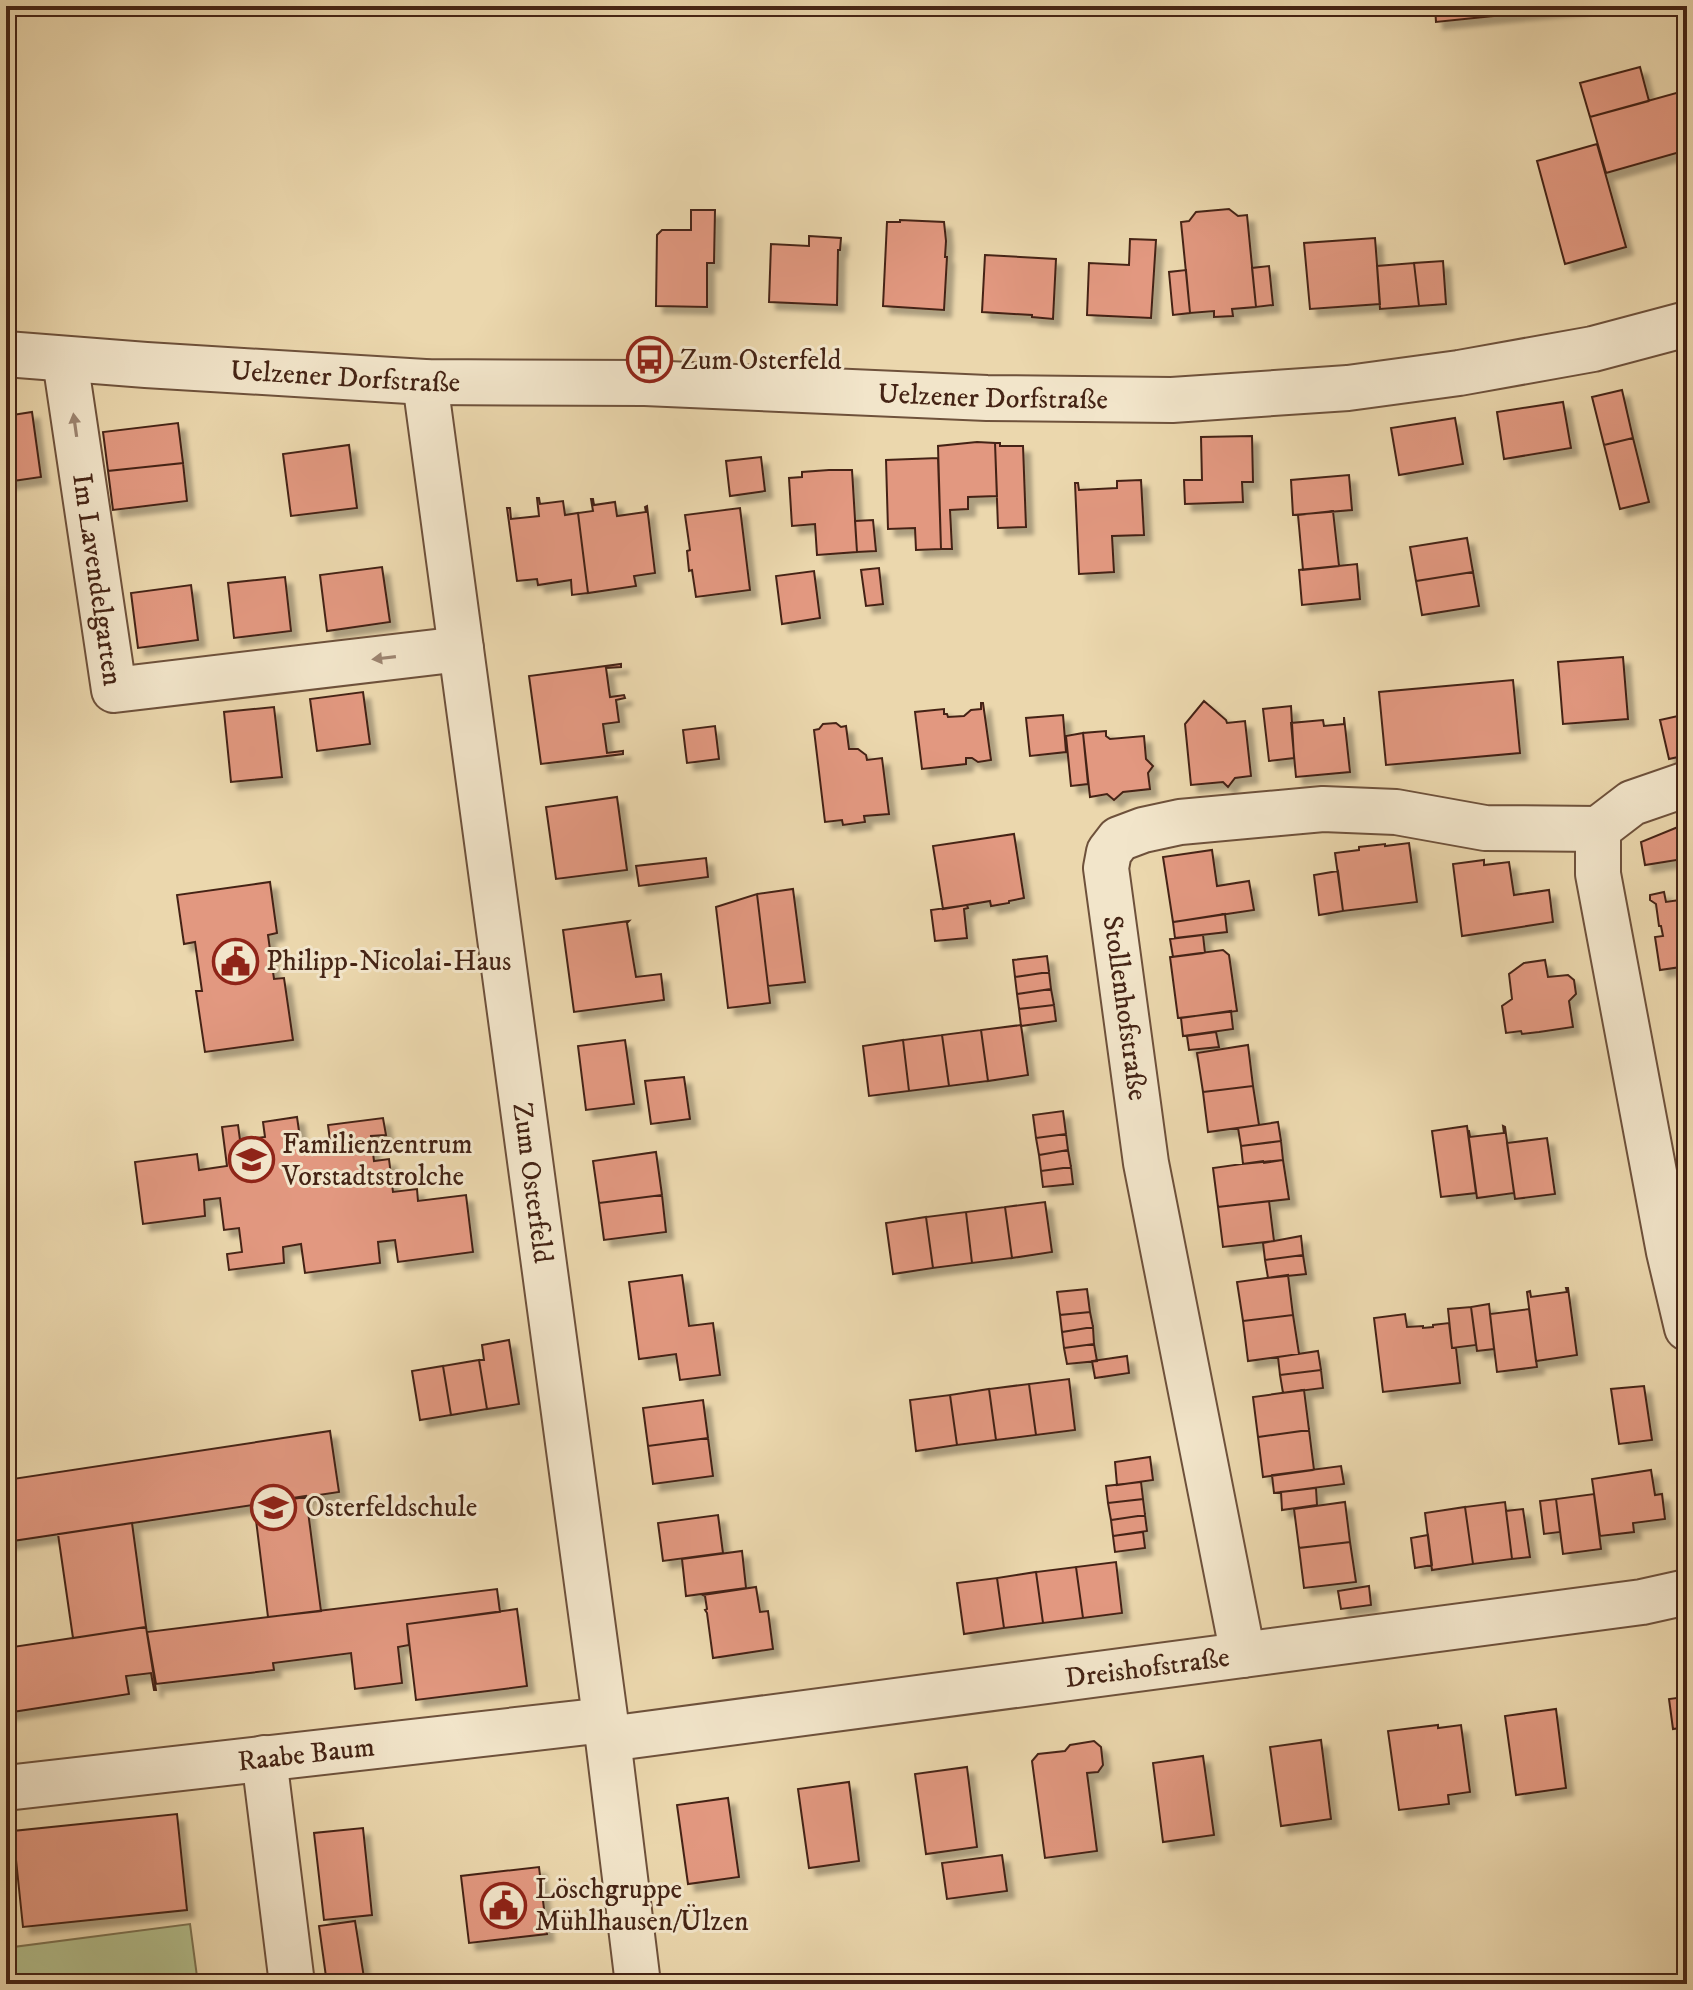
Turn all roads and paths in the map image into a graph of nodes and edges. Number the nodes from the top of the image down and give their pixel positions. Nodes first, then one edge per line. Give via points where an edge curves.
1 (1687, 324) edge
2 (6, 354) edge
3 (65, 360) junction
4 (425, 382) junction
5 (461, 649) junction
6 (1687, 784) edge
7 (1598, 829) junction
8 (1687, 1328) edge
9 (1687, 1592) edge
10 (1243, 1655) junction
11 (606, 1730) junction
12 (264, 1758) junction
13 (6, 1788) edge
14 (292, 1984) edge
15 (638, 1984) edge

1 - 4 street, Uelzener Dorfstraße via 1593,349 1459,373 1348,388 1172,400 645,383
2 - 3 street, Uelzener Dorfstraße
3 - 4 street, Uelzener Dorfstraße
5 -> 3 street, Im Lavendelgarten via 114,690
4 - 5 street, Zum Osterfeld
5 - 11 street, Zum Osterfeld
6 - 7 street via 1632,803
7 - 8 street via 1598,874
7 - 10 street, Stollenhofstraße via 1485,828 1396,812 1323,809 1180,822 1119,839 1109,852 1106,868 1146,1163
9 - 10 street, Dreishofstraße
10 - 11 street, Dreishofstraße
11 - 12 street, Raabe Baum
11 - 15 street, Zum Osterfeld
12 - 13 street, Raabe Baum
12 - 14 street

